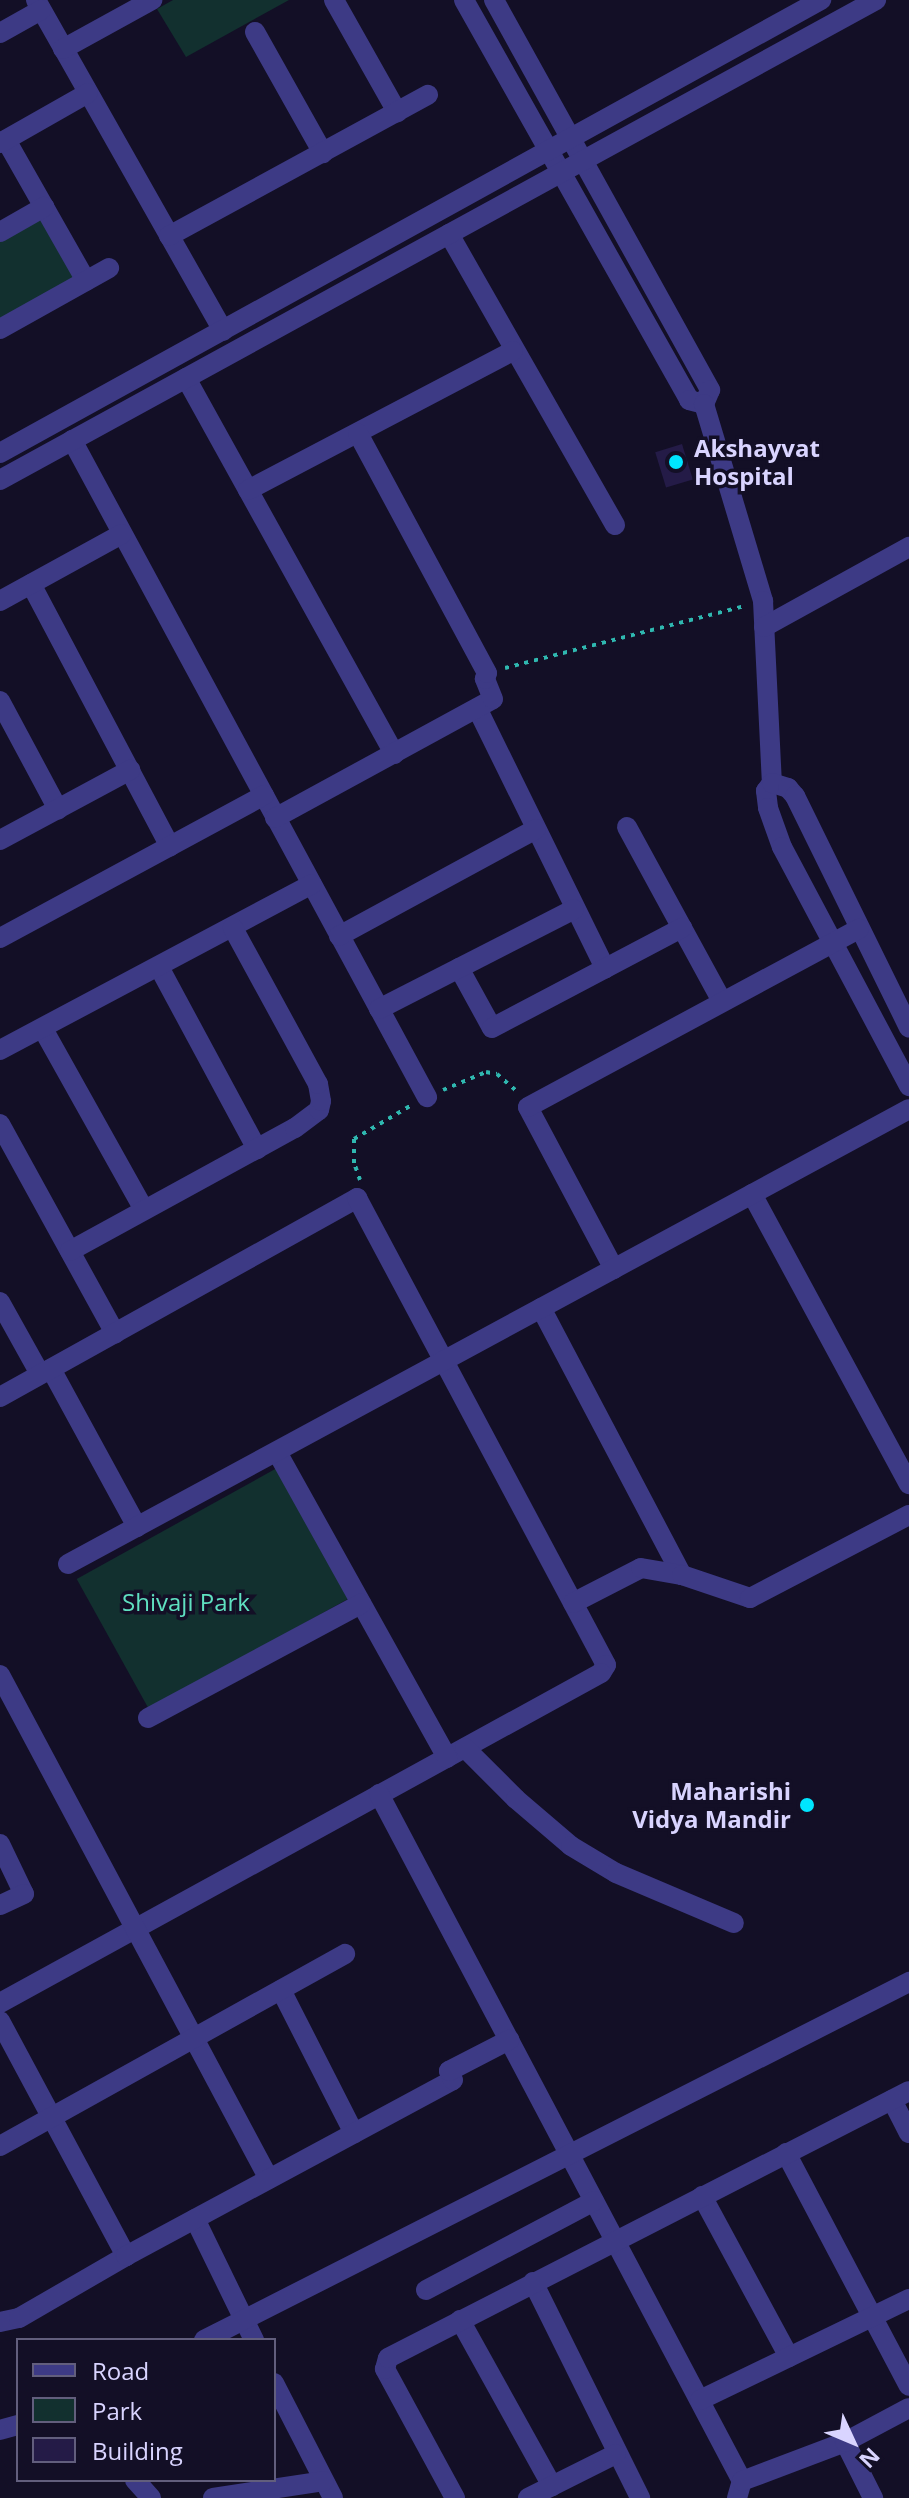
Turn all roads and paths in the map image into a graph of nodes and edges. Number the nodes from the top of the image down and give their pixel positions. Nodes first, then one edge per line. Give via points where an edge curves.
1 (152, 0) edge
2 (334, 0) edge
3 (464, 0) edge
4 (494, 0) edge
5 (821, 0) edge
6 (876, 0) edge
7 (38, 5) edge
8 (255, 32) dead end
9 (0, 33) edge
10 (63, 49) junction
11 (88, 93) junction
12 (428, 95) dead end
13 (397, 112) junction
14 (571, 138) junction
15 (3, 141) edge
16 (548, 151) junction
17 (323, 153) junction
18 (583, 160) junction
19 (560, 173) junction
20 (44, 207) junction
21 (0, 232) edge
22 (449, 234) junction
23 (169, 236) junction
24 (109, 268) dead end
25 (86, 281) junction
26 (0, 329) edge
27 (223, 331) junction
28 (513, 351) junction
29 (186, 378) junction
30 (704, 404) junction
31 (358, 433) junction
32 (72, 440) junction
33 (0, 453) edge
34 (0, 480) edge
35 (248, 490) junction
36 (615, 525) dead end
37 (122, 534) junction
38 (909, 547) edge
39 (31, 584) junction
40 (0, 601) edge
41 (763, 601) junction
42 (764, 627) junction
43 (487, 673) junction
44 (0, 701) edge
45 (478, 710) junction
46 (9, 737) edge
47 (394, 754) junction
48 (130, 770) junction
49 (772, 783) junction
50 (264, 795) junction
51 (58, 809) junction
52 (275, 818) junction
53 (627, 827) dead end
54 (536, 829) junction
55 (0, 840) edge
56 (170, 846) junction
57 (312, 884) junction
58 (574, 909) junction
59 (233, 928) junction
60 (682, 928) junction
61 (859, 929) junction
62 (339, 936) junction
63 (0, 938) edge
64 (832, 943) junction
65 (159, 967) junction
66 (459, 968) junction
67 (605, 968) junction
68 (722, 1001) junction
69 (379, 1009) junction
70 (909, 1028) edge
71 (43, 1029) junction
72 (0, 1050) edge
73 (909, 1086) edge
74 (427, 1097) junction
75 (528, 1107) junction
76 (909, 1109) edge
77 (0, 1124) edge
78 (257, 1149) junction
79 (752, 1194) junction
80 (357, 1198) junction
81 (144, 1210) junction
82 (70, 1251) junction
83 (614, 1269) junction
84 (0, 1302) edge
85 (541, 1308) junction
86 (115, 1333) junction
87 (444, 1361) junction
88 (46, 1372) junction
89 (0, 1397) edge
90 (277, 1452) junction
91 (909, 1484) edge
92 (909, 1515) edge
93 (137, 1527) junction
94 (68, 1564) dead end
95 (682, 1575) junction
96 (573, 1603) junction
97 (361, 1604) junction
98 (0, 1675) edge
99 (148, 1718) dead end
100 (456, 1753) junction
101 (379, 1794) junction
102 (0, 1844) edge
103 (0, 1905) edge
104 (734, 1923) dead end
105 (135, 1929) junction
106 (345, 1954) dead end
107 (909, 1982) edge
108 (281, 1990) junction
109 (0, 2003) edge
110 (0, 2021) edge
111 (193, 2037) junction
112 (509, 2040) junction
113 (900, 2095) edge
114 (49, 2117) junction
115 (354, 2133) junction
116 (909, 2133) edge
117 (0, 2146) edge
118 (786, 2153) junction
119 (571, 2155) junction
120 (269, 2179) junction
121 (702, 2196) junction
122 (594, 2201) junction
123 (195, 2219) junction
124 (615, 2240) junction
125 (126, 2256) junction
126 (533, 2282) junction
127 (426, 2290) dead end
128 (909, 2299) edge
129 (873, 2317) junction
130 (245, 2319) junction
131 (460, 2320) junction
132 (0, 2322) edge
133 (208, 2338) edge
134 (253, 2338) edge
135 (789, 2357) junction
136 (909, 2386) edge
137 (276, 2387) edge
138 (700, 2400) junction
139 (909, 2408) edge
140 (845, 2442) junction
141 (616, 2454) junction
142 (137, 2482) edge
143 (552, 2486) junction
144 (329, 2489) edge
145 (740, 2490) edge
146 (151, 2498) edge
147 (213, 2498) edge
148 (455, 2498) edge
149 (528, 2498) edge
150 (640, 2498) edge
151 (873, 2498) edge

1 - 10 street
2 - 13 street
3 - 16 street
4 - 14 street
5 - 14 street
6 - 18 street
7 - 9 street
7 - 10 street
8 - 17 street
10 - 11 street
11 - 15 street
11 - 23 street
12 - 13 street
13 - 17 street
14 - 16 street
14 - 18 street
15 - 20 street
16 - 19 street
16 - 27 street
17 - 23 street
18 - 19 street
18 - 30 street via 710,390
19 - 22 street
19 - 30 street via 689,400
20 - 21 street
20 - 25 street
22 - 28 street
22 - 29 street
23 - 27 street
24 - 25 street
25 - 26 street
27 - 33 street
28 - 31 street
28 - 36 street
29 - 32 street
29 - 35 street
30 - 41 street
31 - 35 street
31 - 43 street
32 - 34 street
32 - 37 street
35 - 47 street
37 - 39 street
37 - 50 street
38 - 42 street
39 - 40 street
39 - 48 street
41 - 42 street
41 - 43 path
42 - 49 street
43 - 45 street via 493,699
44 - 46 street
45 - 47 street
45 - 54 street
46 - 51 street
47 - 52 street
48 - 51 street
48 - 56 street
49 - 61 street via 795,796
49 - 64 street via 766,791 772,821
50 - 52 street
50 - 56 street
51 - 55 street
52 - 57 street
53 - 60 street
54 - 58 street
54 - 62 street
56 - 63 street
57 - 59 street
57 - 62 street
58 - 66 street
58 - 67 street
59 - 65 street
59 - 78 street via 318,1084 321,1101 314,1116
60 - 67 street
60 - 68 street
61 - 64 street
61 - 70 street
62 - 69 street
64 - 68 street
64 - 73 street
65 - 71 street
65 - 78 street
66 - 67 street via 492,1028
66 - 69 street
68 - 75 street
69 - 74 street
71 - 72 street
71 - 81 street
74 - 75 path via 486,1072 507,1080
74 - 80 path via 354,1139 361,1186
75 - 83 street
76 - 79 street
77 - 82 street
78 - 81 street
79 - 83 street
79 - 91 street
80 - 86 street
80 - 87 street
81 - 82 street
82 - 86 street
83 - 85 street
84 - 88 street
85 - 87 street
85 - 95 street
86 - 88 street
87 - 90 street
87 - 96 street
88 - 89 street
88 - 93 street
90 - 93 street
90 - 97 street
92 - 95 street via 750,1598
93 - 94 street
95 - 96 street via 641,1568
96 - 100 street via 606,1665 601,1673
97 - 99 street
97 - 100 street
98 - 105 street
100 - 101 street
100 - 104 street via 571,1846 616,1873
101 - 105 street
101 - 112 street
102 - 103 street via 24,1894
105 - 109 street
105 - 111 street
106 - 108 street
107 - 119 street
108 - 111 street
108 - 115 street
110 - 114 street
111 - 114 street
111 - 120 street
112 - 115 street via 449,2071 453,2080
112 - 119 street
113 - 116 street
113 - 118 street
114 - 117 street
114 - 125 street
115 - 120 street
118 - 121 street
118 - 129 street
119 - 122 street
119 - 130 street
120 - 123 street
121 - 124 street
121 - 135 street
122 - 124 street
122 - 127 street
123 - 125 street
123 - 130 street
124 - 126 street
124 - 138 street
125 - 132 street via 19,2318
126 - 131 street
126 - 141 street
128 - 129 street
129 - 135 street
129 - 136 street
130 - 133 street
130 - 134 street
131 - 143 street
131 - 148 street via 388,2358 385,2369
135 - 138 street
137 - 144 street
138 - 145 street
139 - 140 street
140 - 145 street
140 - 151 street
141 - 143 street
141 - 150 street
142 - 146 street
143 - 149 street
144 - 147 street

